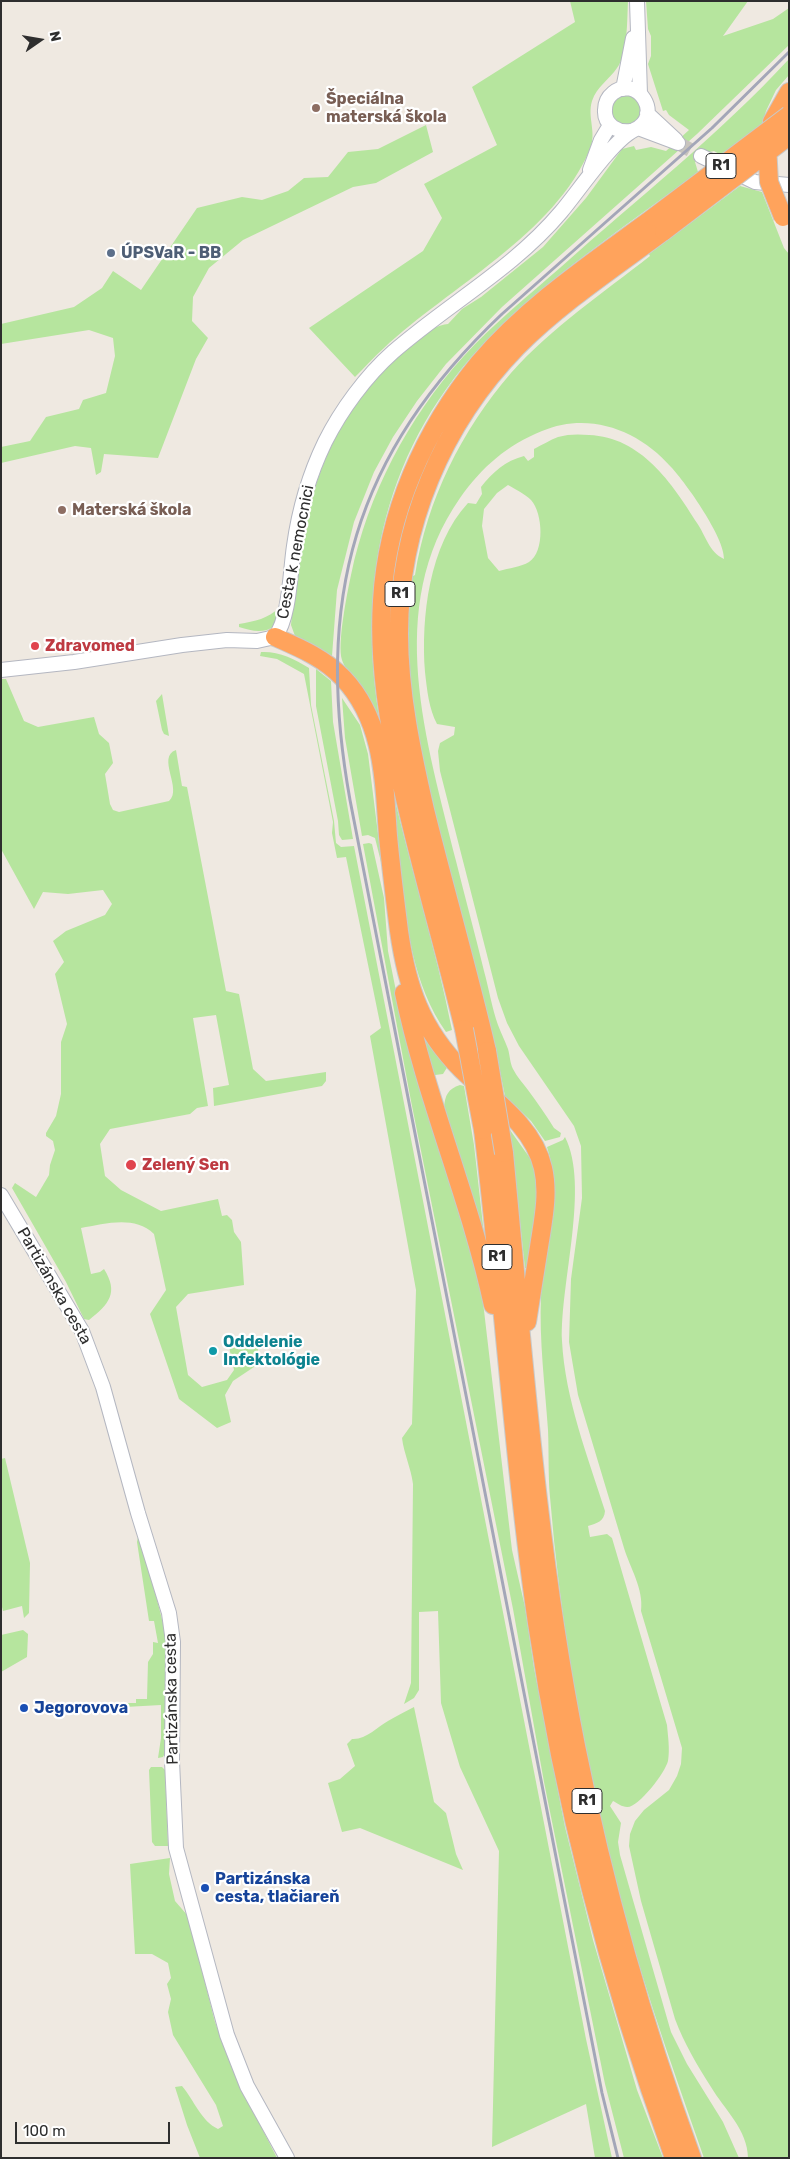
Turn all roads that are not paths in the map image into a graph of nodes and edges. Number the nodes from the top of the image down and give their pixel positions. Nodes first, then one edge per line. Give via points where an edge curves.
1 (637, 1) edge
2 (638, 16) junction
3 (623, 89) junction
4 (789, 92) edge
5 (640, 94) junction
6 (648, 113) junction
7 (789, 114) edge
8 (610, 125) junction
9 (635, 130) junction
10 (789, 136) edge
11 (701, 156) tunnel mouth
12 (585, 183) junction
13 (789, 186) edge
14 (786, 222) edge
15 (659, 224) junction
16 (275, 637) junction
17 (1, 670) edge
18 (1, 1195) edge
19 (523, 1350) junction
20 (510, 1383) junction
21 (287, 2158) edge
22 (674, 2158) edge
23 (692, 2158) edge

1 - 2 street
2 - 3 street
2 - 5 street
3 - 5 street via 632,89
3 - 8 street via 612,94 606,104 605,116
4 - 14 highway, bridge via 768,134 766,162 769,182
5 - 6 street
6 - 9 street, Cesta k nemocnici
6 - 9 street via 678,142
7 - 15 highway, R1, bridge
8 - 9 street via 622,131
8 - 12 street, Cesta k nemocnici
9 - 12 street, Cesta k nemocnici via 615,145
10 - 15 highway, R1, bridge
11 - 13 street via 756,182
12 - 16 street, Cesta k nemocnici via 532,242 393,352 364,384 337,422 316,460 302,504 283,622
15 - 19 highway, R1, bridge via 518,346 481,388 450,436 432,473 406,553 400,590 399,635 406,718 434,844 487,1050 504,1153
15 - 20 highway, R1, bridge via 528,314 480,362 446,408 423,449 405,492 391,541 382,600 385,690 406,804 464,1029 483,1130
16 - 17 street, Cesta k nemocnici via 191,644
16 - 19 highway via 330,666 351,687 369,717 381,762 402,954 414,999 442,1046 517,1121 538,1152 545,1198
16 - 20 highway via 328,672 343,688 369,735 378,782 393,930 405,1001 484,1268
18 - 21 street, Partizánska cesta via 82,1331 102,1387 170,1623 176,1848 226,2036 247,2086
19 - 23 highway, R1 via 546,1561 577,1753 630,1970
20 - 22 highway, R1 via 537,1622 581,1854 626,2017

